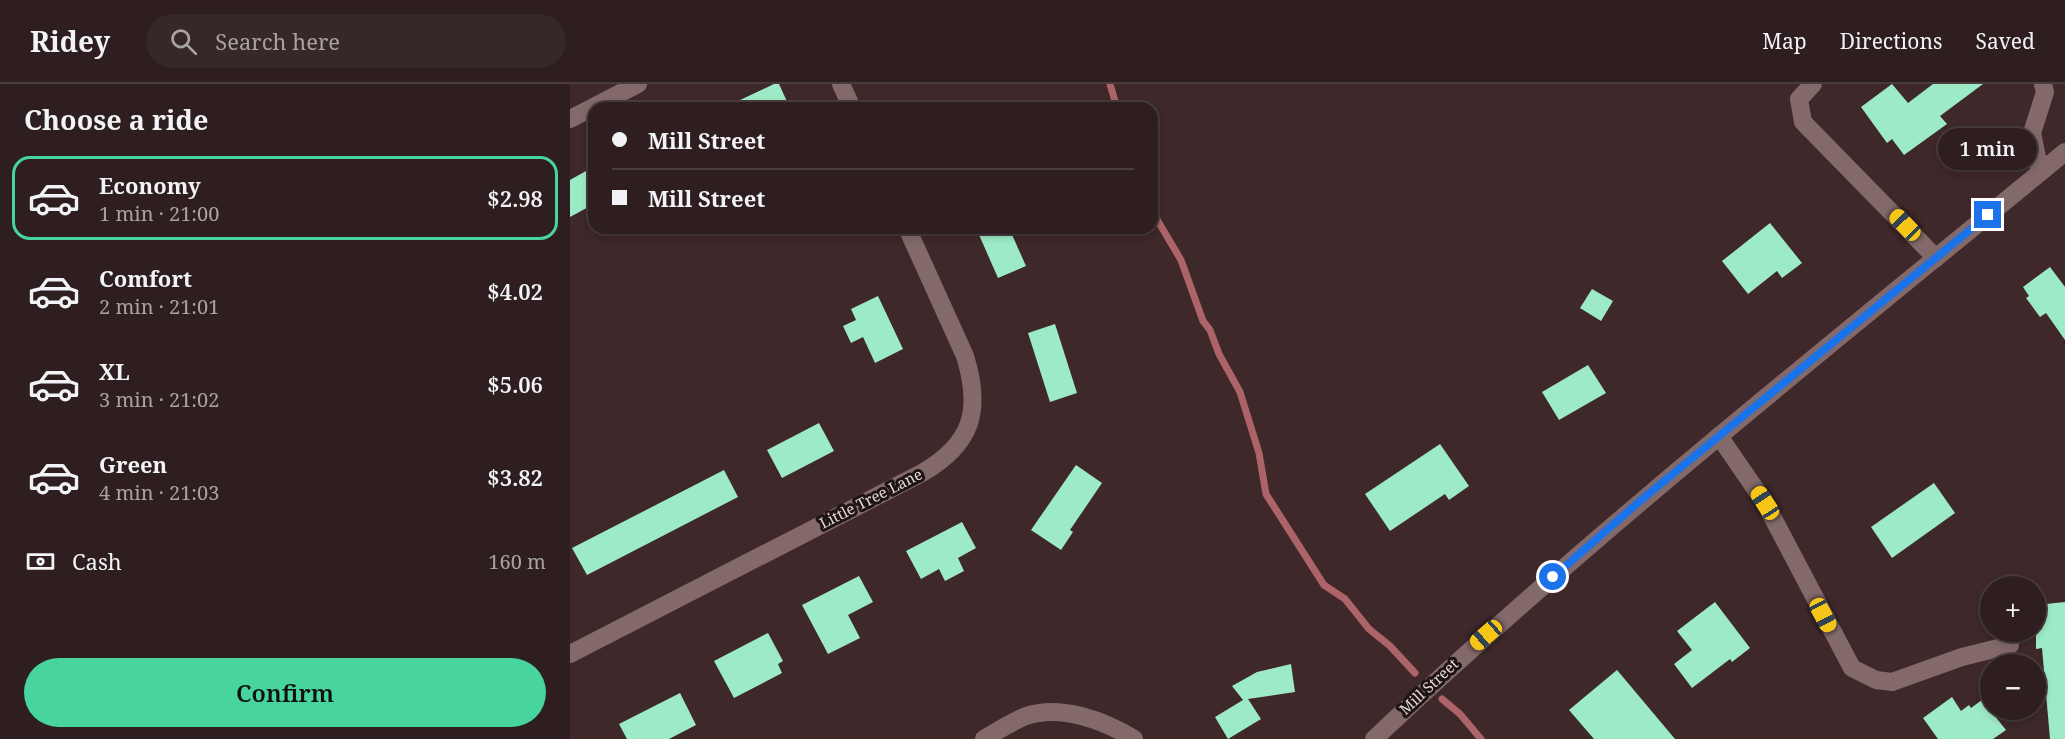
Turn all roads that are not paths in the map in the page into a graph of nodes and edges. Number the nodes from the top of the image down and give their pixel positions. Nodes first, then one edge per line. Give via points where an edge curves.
1 (638, 84) edge
2 (841, 84) edge
3 (1813, 84) edge
4 (2043, 84) edge
5 (603, 102) edge
6 (849, 102) edge
7 (588, 110) edge
8 (570, 119) edge
9 (2065, 152) edge
10 (2040, 172) junction
11 (910, 234) edge
12 (1936, 258) junction
13 (1719, 436) junction
14 (2010, 645) dead end
15 (570, 654) edge
16 (984, 739) edge
17 (1134, 739) edge
18 (1374, 739) edge

1 - 5 street
2 - 6 street
3 - 12 street via 1799,99 1803,122
4 - 10 street via 2045,92 2032,133
7 - 8 street
9 - 10 street, Mill Street
10 - 12 street, Mill Street
11 - 15 street, Little Tree Lane via 972,377 972,416 955,450 922,473
12 - 13 street, Mill Street
13 - 14 street via 1765,503 1852,668 1876,680 1892,682
13 - 18 street, Mill Street via 1479,641
16 - 17 street via 1026,716 1042,713 1081,716

